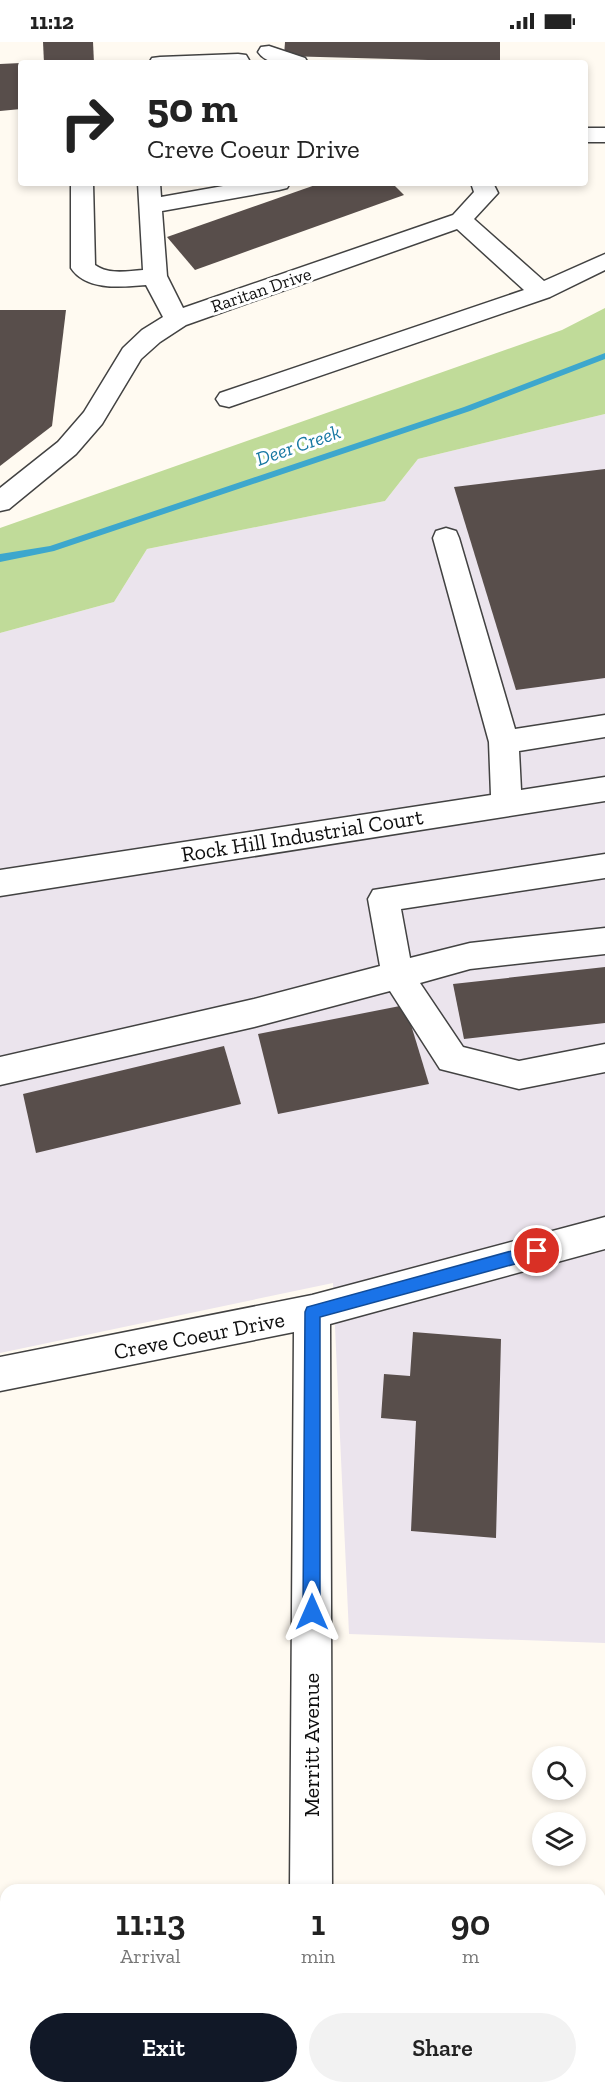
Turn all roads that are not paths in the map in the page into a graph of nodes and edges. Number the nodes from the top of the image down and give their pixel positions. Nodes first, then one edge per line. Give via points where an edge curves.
1 (269, 52) dead end
2 (289, 60) edge
3 (588, 135) edge
4 (605, 135) edge
5 (82, 186) edge
6 (247, 186) edge
7 (491, 186) edge
8 (150, 195) edge
9 (461, 220) junction
10 (605, 261) edge
11 (155, 276) junction
12 (541, 292) junction
13 (177, 319) junction
14 (229, 399) dead end
15 (0, 501) edge
16 (446, 538) dead end
17 (605, 726) edge
18 (504, 742) junction
19 (605, 789) edge
20 (506, 803) junction
21 (605, 866) edge
22 (0, 883) edge
23 (605, 941) edge
24 (397, 975) junction
25 (605, 1058) edge
26 (0, 1071) edge
27 (605, 1233) edge
28 (312, 1312) junction
29 (0, 1374) edge
30 (311, 1884) edge

1 - 2 street
3 - 4 street
5 - 11 street via 83,268 102,278
6 - 8 street
7 - 9 street, Raritan Drive
8 - 11 street
9 - 12 street
9 - 13 street, Raritan Drive
10 - 12 street
11 - 13 street
12 - 14 street
13 - 15 street, Raritan Drive via 132,354 93,418 67,448
16 - 18 street
17 - 18 street
18 - 20 street
19 - 20 street, Rock Hill Industrial Court
20 - 22 street, Rock Hill Industrial Court
21 - 24 street via 384,899
23 - 24 street via 470,956
24 - 25 street via 452,1059 519,1075
24 - 26 street via 254,1013
27 - 28 street, Creve Coeur Drive
28 - 29 street, Creve Coeur Drive
28 - 30 street, Merritt Avenue

